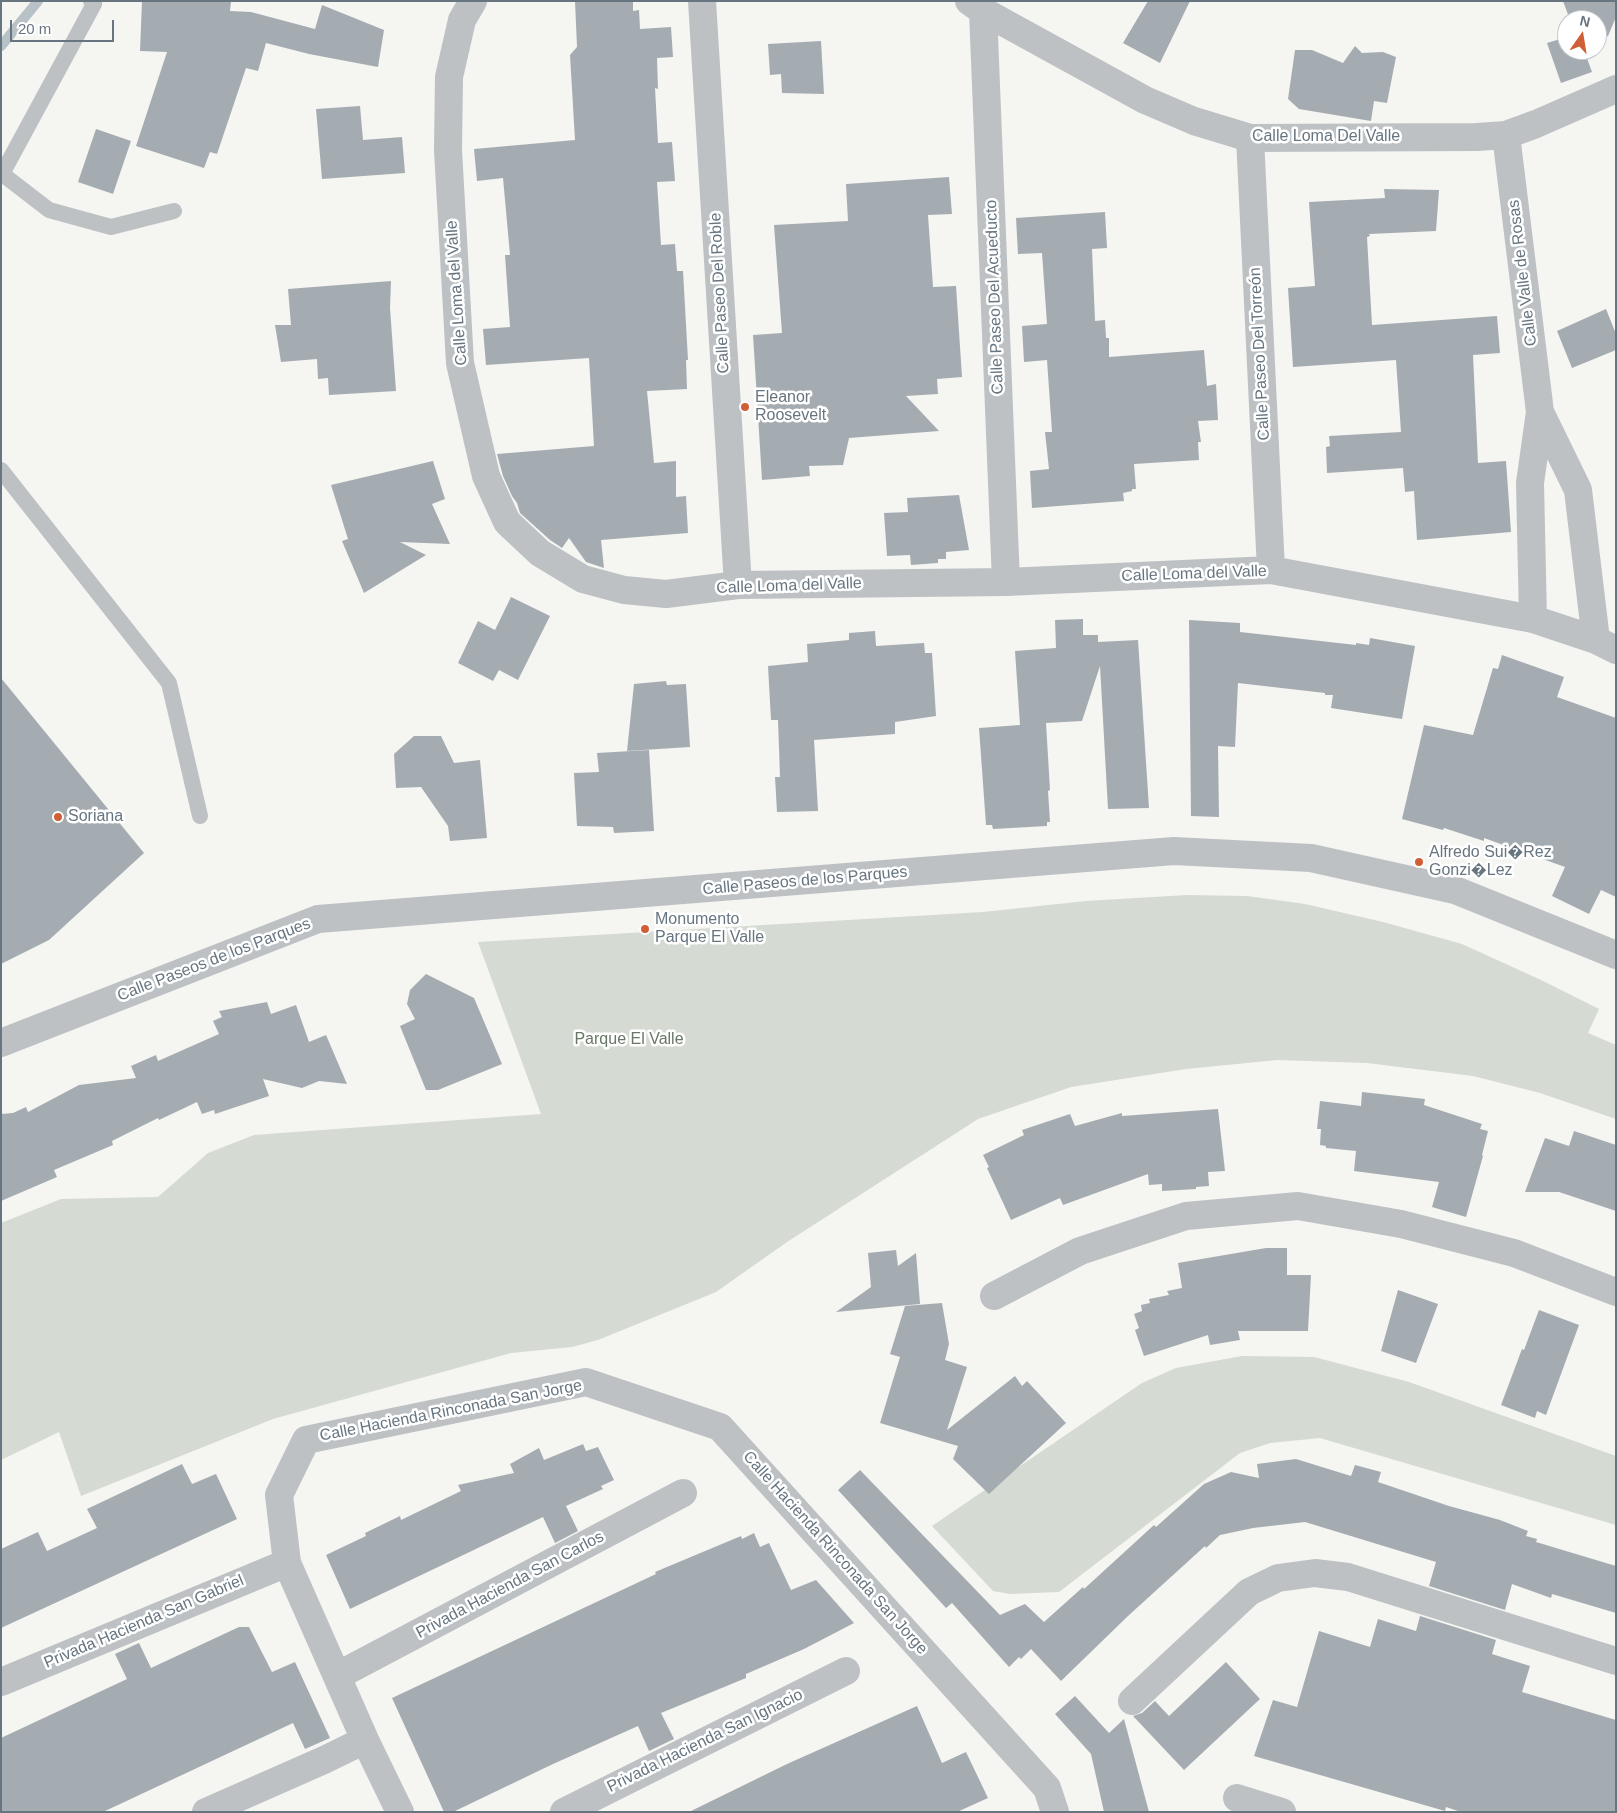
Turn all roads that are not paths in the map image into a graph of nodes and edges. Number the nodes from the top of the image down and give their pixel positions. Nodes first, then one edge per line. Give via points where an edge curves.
1 (91, 1) edge
2 (473, 1) edge
3 (702, 1) edge
4 (976, 6) edge
5 (1616, 89) edge
6 (1506, 134) junction
7 (1250, 138) junction
8 (2, 174) edge
9 (174, 211) dead end
10 (1540, 412) junction
11 (1, 470) edge
12 (1271, 570) junction
13 (1006, 582) junction
14 (738, 585) junction
15 (1533, 619) junction
16 (1606, 645) edge
17 (200, 816) dead end
18 (1616, 955) edge
19 (1, 1043) edge
20 (1616, 1292) edge
21 (994, 1296) dead end
22 (683, 1494) dead end
23 (287, 1563) junction
24 (1616, 1662) edge
25 (846, 1671) dead end
26 (337, 1676) junction
27 (1, 1682) edge
28 (1132, 1701) dead end
29 (365, 1740) junction
30 (1237, 1798) dead end
31 (206, 1812) edge
32 (400, 1812) edge
33 (564, 1812) edge
34 (1055, 1812) edge
35 (1282, 1812) edge

1 - 8 lane via 94,4
2 - 14 street, Calle Loma del Valle via 462,20 449,77 448,150 460,363 486,476 507,522 540,553 583,579 624,590 666,594
3 - 14 street, Calle Paseo Del Roble
4 - 7 street, Calle Loma Del Valle via 1145,100 1194,121
4 - 13 street, Calle Paseo Del Acueducto
5 - 6 street, Calle Loma Del Valle
6 - 7 street, Calle Loma Del Valle
6 - 10 street, Calle Valle de Rosas
7 - 12 street, Calle Paseo Del Torreón
8 - 9 lane via 49,210 111,227
10 - 15 street, Calle Valle de Rosas via 1530,483
10 - 16 street, Calle Valle de Rosas via 1578,490
11 - 17 lane via 169,683
12 - 13 street, Calle Loma del Valle
12 - 15 street, Calle Loma del Valle
13 - 14 street, Calle Loma del Valle
15 - 16 street, Calle Loma del Valle
18 - 19 street, Calle Paseos de los Parques via 1455,890 1311,858 1174,852 318,919
20 - 21 street via 1514,1253 1401,1224 1298,1206 1186,1216 1080,1251
22 - 26 street, Privada Hacienda San Carlos
23 - 26 street, Calle Hacienda Rinconada San Jorge
23 - 27 street, Privada Hacienda San Gabriel
23 - 34 street, Calle Hacienda Rinconada San Jorge via 279,1495 306,1440 586,1382 720,1427 1047,1788
24 - 28 street via 1348,1577 1315,1573 1278,1578 1249,1592
25 - 33 street, Privada Hacienda San Ignacio
26 - 29 street, Calle Hacienda Rinconada San Jorge
29 - 31 street
29 - 32 street, Calle Hacienda Rinconada San Jorge
30 - 35 street

